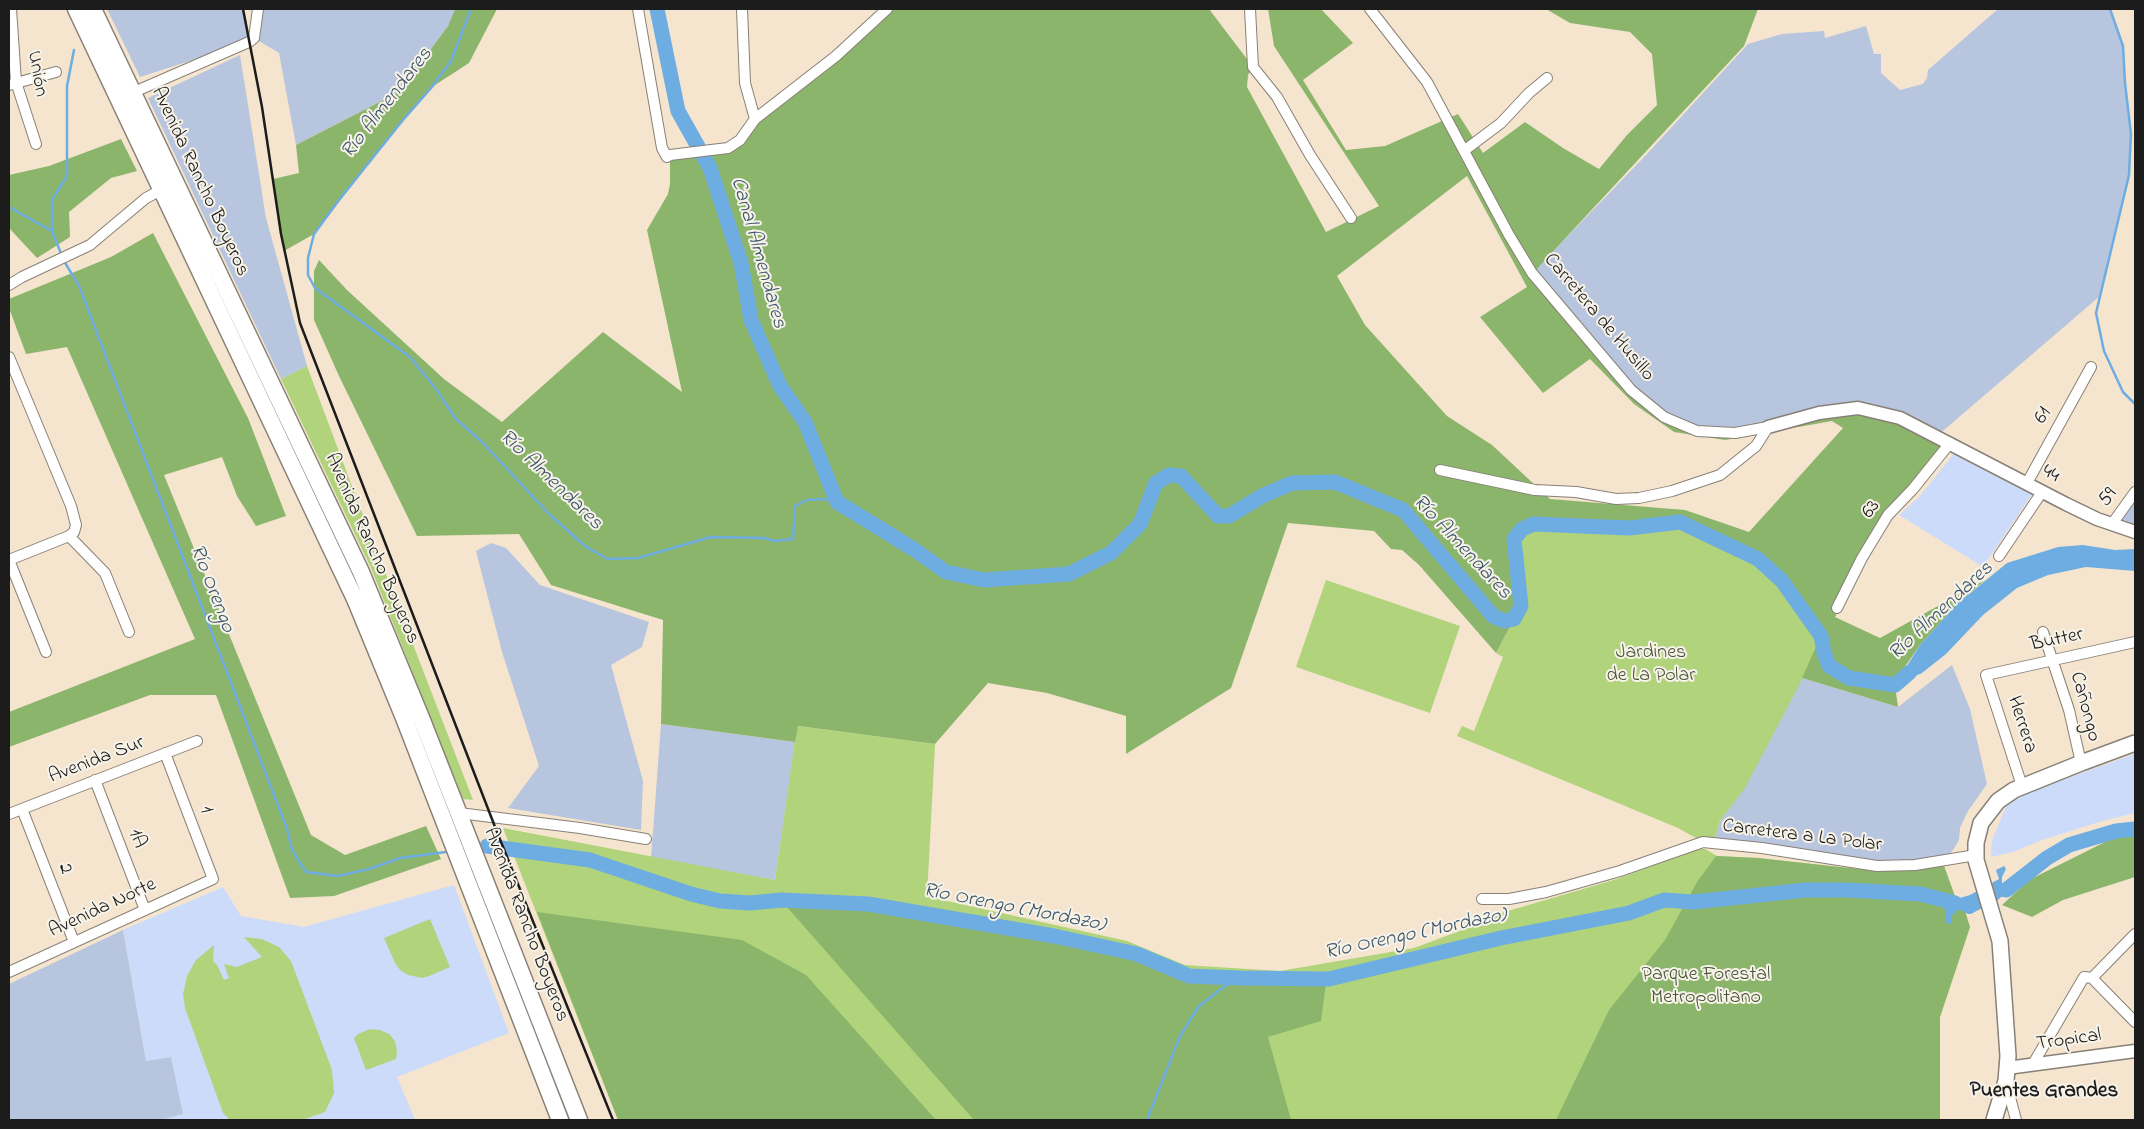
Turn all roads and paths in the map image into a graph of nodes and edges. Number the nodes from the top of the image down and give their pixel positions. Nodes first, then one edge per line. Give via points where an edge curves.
1 (12, 9) edge
2 (76, 9) edge
3 (94, 9) edge
4 (258, 9) edge
5 (638, 9) edge
6 (742, 9) edge
7 (887, 9) edge
8 (1250, 9) edge
9 (1370, 9) edge
10 (56, 72) dead end
11 (1547, 78) dead end
12 (12, 83) edge
13 (134, 92) junction
14 (755, 118) junction
15 (36, 144) dead end
16 (1465, 150) junction
17 (161, 190) junction
18 (1351, 218) dead end
19 (9, 285) edge
20 (9, 357) edge
21 (2091, 367) dead end
22 (1768, 427) junction
23 (1950, 443) junction
24 (1440, 470) dead end
25 (2026, 483) junction
26 (2042, 492) junction
27 (2135, 492) edge
28 (2112, 524) junction
29 (2135, 532) edge
30 (69, 536) junction
31 (1999, 556) dead end
32 (9, 560) edge
33 (1837, 608) dead end
34 (129, 632) dead end
35 (2043, 632) dead end
36 (2135, 642) edge
37 (46, 652) dead end
38 (2053, 660) junction
39 (1986, 675) joint
40 (197, 741) dead end
41 (2135, 744) edge
42 (165, 753) junction
43 (2080, 763) junction
44 (95, 780) junction
45 (2022, 786) junction
46 (22, 808) junction
47 (459, 813) junction
48 (9, 814) edge
49 (459, 836) junction
50 (646, 839) dead end
51 (1977, 860) junction
52 (213, 879) joint
53 (1482, 899) dead end
54 (145, 910) junction
55 (2135, 934) edge
56 (74, 942) junction
57 (9, 972) edge
58 (2088, 978) junction
59 (2135, 1022) edge
60 (2135, 1051) edge
61 (2033, 1064) junction
62 (2006, 1075) junction
63 (560, 1120) edge
64 (579, 1120) edge
65 (1994, 1120) edge
66 (2016, 1120) edge

1 - 12 street, Unión
2 - 17 highway, Avenida Rancho Boyeros
3 - 13 highway, Avenida Rancho Boyeros
4 - 13 street via 254,38 249,42
5 - 14 street via 662,148 667,157 728,148 740,140
6 - 14 street via 745,83
7 - 14 street via 836,56
8 - 18 street via 1253,67
9 - 16 street, Carretera de Husillo via 1427,82
10 - 12 street
11 - 16 street via 1501,123
12 - 15 street, Unión
13 - 47 highway, Avenida Rancho Boyeros via 360,572
16 - 22 street, Carretera de Husillo via 1532,273 1631,390 1664,417 1697,431 1735,433
17 - 19 street via 146,198 90,245
17 - 49 highway, Avenida Rancho Boyeros via 355,599
20 - 30 street via 71,506 76,525
21 - 25 street, 61
22 - 23 street, Carretera de Husillo via 1809,415 1858,408 1900,418
22 - 24 street via 1756,446 1720,475 1640,498 1616,499 1576,492 1535,490
23 - 25 street, 44
23 - 33 street, 63 via 1888,515
25 - 26 street, 44
26 - 28 street, 44
26 - 31 street
27 - 28 street, 59
28 - 29 street, 44
30 - 32 street
30 - 34 street via 105,573
32 - 37 street
35 - 38 street, Cañongo
36 - 38 street, Butter
38 - 39 street, Butter
38 - 43 street, Cañongo
39 - 45 street, Herrera
40 - 42 street, Avenida Sur
41 - 43 main road
42 - 44 street, Avenida Sur
42 - 52 street, 1
43 - 45 main road
44 - 46 street, Avenida Sur
44 - 54 street, 1A
45 - 51 main road via 2006,794 1986,816 1978,832
46 - 48 street, Avenida Sur
46 - 56 street, 2
47 - 49 highway, Avenida Rancho Boyeros
47 - 50 street
49 - 63 highway, Avenida Rancho Boyeros via 463,869
49 - 64 highway, Avenida Rancho Boyeros via 479,863
51 - 53 street, Carretera a La Polar via 1877,866 1703,842 1546,892 1509,899
51 - 62 main road via 1996,925 2001,958
52 - 54 street, Avenida Norte
54 - 56 street, Avenida Norte
55 - 58 street
56 - 57 street, Avenida Norte
58 - 59 street
58 - 61 street
60 - 61 street, Tropical
61 - 62 street, Tropical
62 - 65 main road
62 - 66 street

